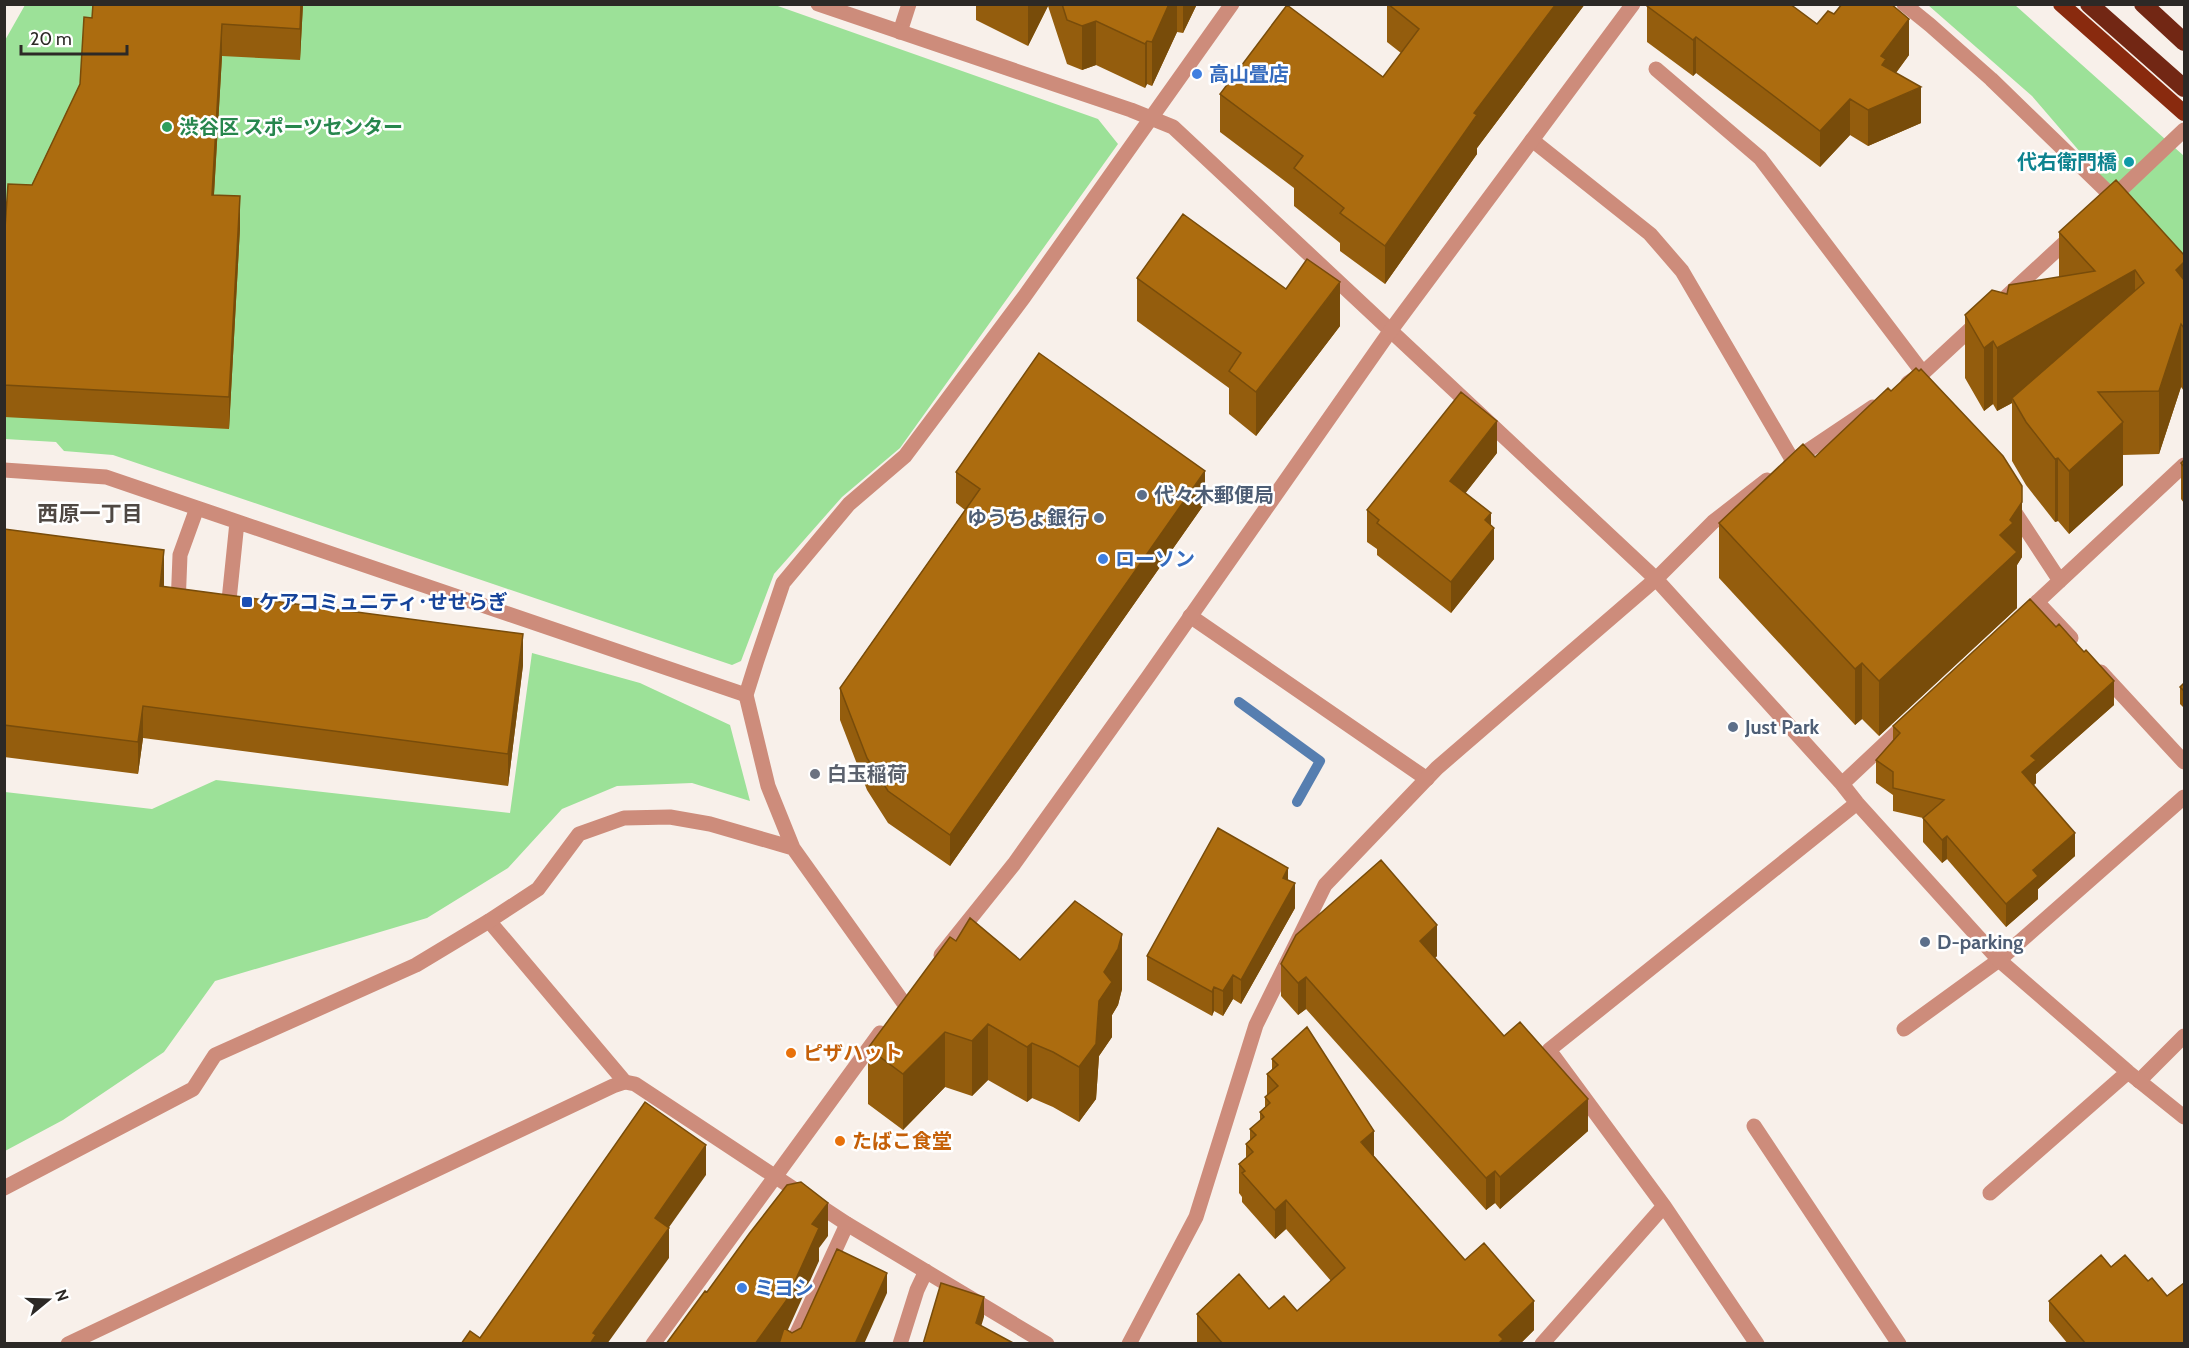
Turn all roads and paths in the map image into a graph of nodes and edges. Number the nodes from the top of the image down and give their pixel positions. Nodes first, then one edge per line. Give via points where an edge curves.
1 (818, 4) edge
2 (909, 4) edge
3 (1232, 4) edge
4 (1633, 4) edge
5 (1904, 4) edge
6 (2061, 4) edge
7 (2090, 4) edge
8 (2143, 4) edge
9 (900, 32) junction
10 (2184, 42) edge
11 (1656, 69) dead end
12 (2184, 88) edge
13 (2184, 113) edge
14 (1150, 116) junction
15 (2184, 130) edge
16 (1532, 140) junction
17 (2114, 197) junction
18 (2130, 215) edge
19 (1391, 330) junction
20 (1923, 373) junction
21 (1933, 390) edge
22 (1793, 461) junction
23 (2184, 465) edge
24 (4, 470) edge
25 (2002, 494) edge
26 (197, 508) junction
27 (237, 522) junction
28 (1656, 579) junction
29 (2060, 581) junction
30 (2037, 602) junction
31 (1190, 616) junction
32 (2011, 626) edge
33 (746, 695) junction
34 (1915, 716) edge
35 (2184, 762) edge
36 (1427, 779) junction
37 (1842, 784) junction
38 (2184, 797) edge
39 (1857, 803) junction
40 (793, 848) junction
41 (489, 921) junction
42 (1999, 960) junction
43 (932, 966) edge
44 (1904, 1029) dead end
45 (2184, 1036) edge
46 (2134, 1077) junction
47 (625, 1082) junction
48 (2184, 1117) edge
49 (1754, 1126) dead end
50 (773, 1176) junction
51 (4, 1188) edge
52 (1990, 1193) dead end
53 (1665, 1206) junction
54 (847, 1224) junction
55 (926, 1271) junction
56 (68, 1344) edge
57 (652, 1344) edge
58 (792, 1344) edge
59 (900, 1344) edge
60 (1047, 1344) edge
61 (1129, 1344) edge
62 (1542, 1344) edge
63 (1757, 1344) edge
64 (1899, 1344) edge

1 - 9 street
2 - 9 street
3 - 14 street
4 - 16 street
5 - 17 street via 1991,79
6 - 13 highway
7 - 12 highway
8 - 10 highway
9 - 14 street
11 - 20 street via 1760,158
14 - 19 street via 1173,127
14 - 33 street via 1024,297 905,456 849,504 783,583
15 - 17 street
16 - 19 street
16 - 22 street via 1650,234 1682,271
17 - 18 street
17 - 20 street
19 - 28 street
19 - 31 street
20 - 21 street
20 - 22 street
22 - 28 street via 1713,522
23 - 29 street
24 - 26 street via 106,477
25 - 29 street
26 - 27 street
26 - 27 street via 180,555 176,606 228,610
27 - 33 street
28 - 36 street
28 - 37 street
29 - 30 street
30 - 32 street
30 - 35 street
31 - 36 street
31 - 43 street via 1014,864
33 - 40 street via 768,786
34 - 37 street
36 - 61 street via 1325,885 1256,1025 1196,1217
37 - 39 street
38 - 42 street
39 - 42 street
39 - 53 street via 1549,1050
40 - 41 street via 710,824 670,817 624,818 579,834 538,889
40 - 50 street via 900,1007
41 - 47 street
41 - 51 street via 416,965 215,1055 193,1089
42 - 44 street
42 - 46 street
45 - 46 street
46 - 48 street
46 - 52 street
47 - 50 street via 634,1084
47 - 56 street
49 - 64 street
50 - 54 street
50 - 57 street
53 - 62 street
53 - 63 street
54 - 55 street
54 - 58 street
55 - 59 street
55 - 60 street

